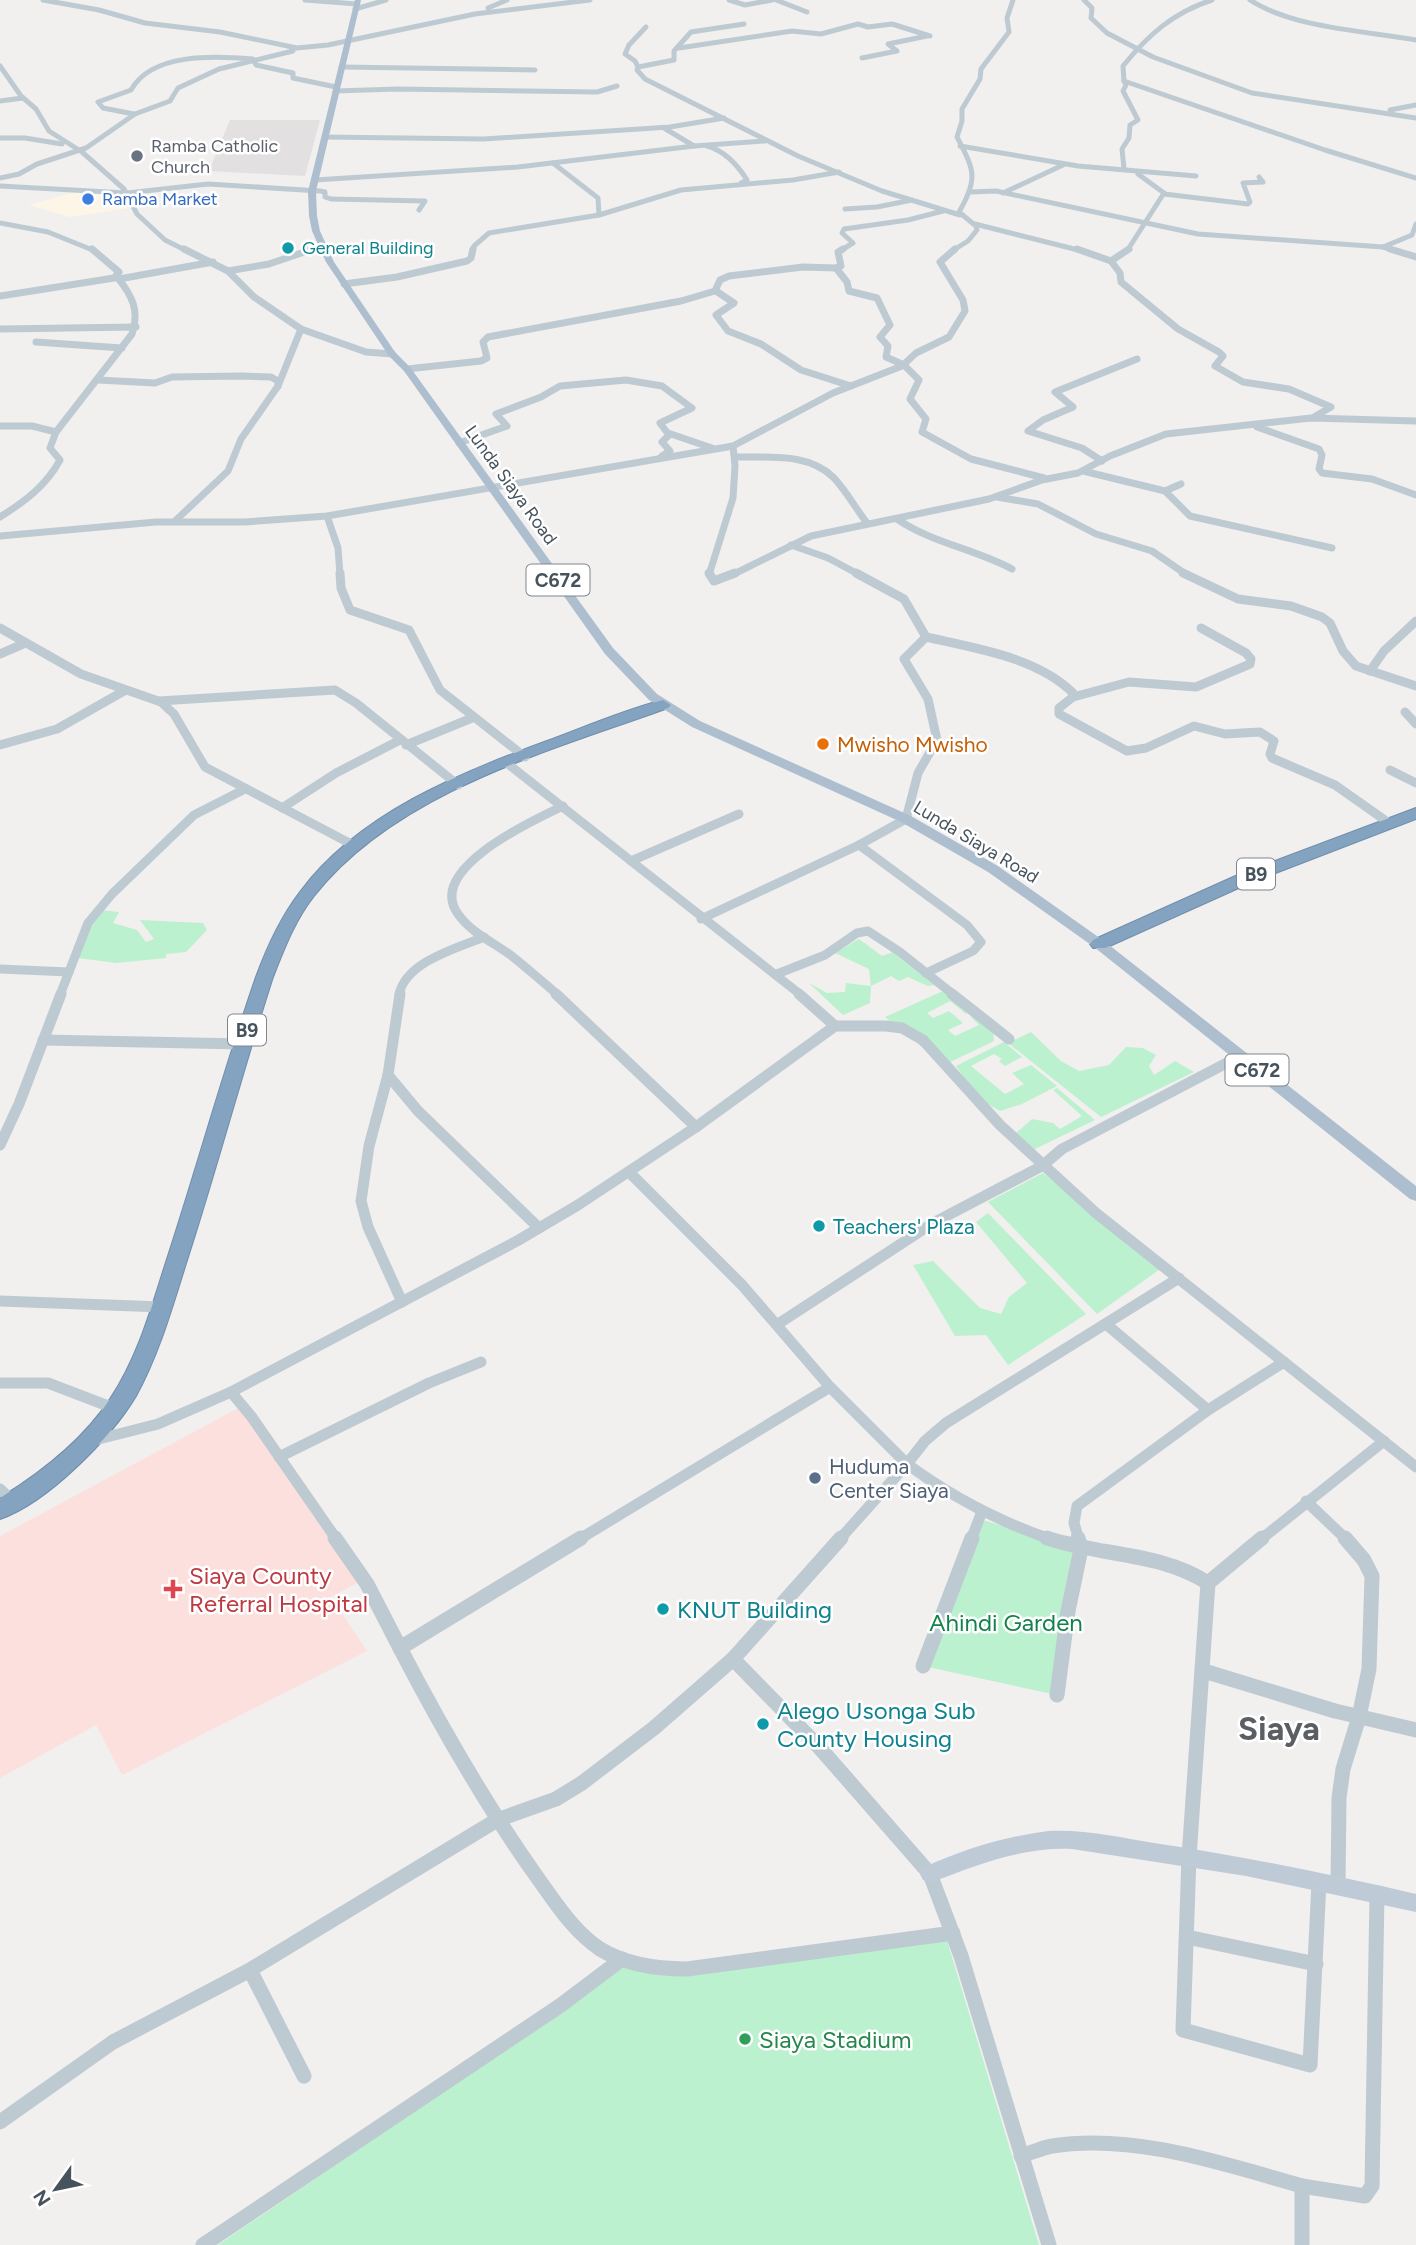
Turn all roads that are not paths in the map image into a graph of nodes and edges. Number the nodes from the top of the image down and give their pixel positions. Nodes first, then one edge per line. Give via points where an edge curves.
1 (43, 0) edge
2 (305, 0) edge
3 (386, 0) edge
4 (507, 0) edge
5 (590, 0) edge
6 (729, 0) edge
7 (774, 0) edge
8 (1013, 0) edge
9 (1084, 0) edge
10 (1212, 0) edge
11 (1250, 0) edge
12 (356, 4) edge
13 (807, 12) dead end
14 (472, 14) junction
15 (744, 24) dead end
16 (646, 27) dead end
17 (347, 40) junction
18 (1416, 40) edge
19 (303, 48) junction
20 (679, 48) junction
21 (1138, 48) junction
22 (862, 58) dead end
23 (253, 59) junction
24 (0, 66) edge
25 (341, 67) junction
26 (638, 67) junction
27 (535, 70) dead end
28 (1124, 81) junction
29 (617, 86) dead end
30 (336, 89) junction
31 (23, 98) junction
32 (0, 101) edge
33 (1416, 105) edge
34 (1381, 111) junction
35 (134, 114) junction
36 (724, 118) junction
37 (1416, 118) edge
38 (663, 128) junction
39 (324, 137) junction
40 (0, 138) edge
41 (768, 141) junction
42 (65, 144) junction
43 (696, 146) junction
44 (960, 146) junction
45 (80, 151) junction
46 (553, 163) junction
47 (1063, 166) junction
48 (1124, 169) junction
49 (839, 172) junction
50 (1138, 174) junction
51 (1164, 175) junction
52 (1196, 176) dead end
53 (1259, 177) dead end
54 (0, 178) edge
55 (1416, 178) edge
56 (741, 183) junction
57 (314, 185) junction
58 (0, 186) edge
59 (1158, 187) junction
60 (971, 192) junction
61 (127, 193) junction
62 (1003, 193) junction
63 (1164, 194) junction
64 (912, 200) junction
65 (845, 209) dead end
66 (419, 210) dead end
67 (943, 211) junction
68 (960, 213) junction
69 (600, 215) junction
70 (0, 223) edge
71 (1147, 223) junction
72 (975, 224) junction
73 (1416, 224) edge
74 (322, 246) junction
75 (1383, 247) junction
76 (1416, 257) edge
77 (1111, 261) junction
78 (213, 262) junction
79 (836, 268) junction
80 (228, 271) junction
81 (118, 278) junction
82 (344, 284) junction
83 (716, 291) junction
84 (0, 296) edge
85 (136, 327) junction
86 (0, 329) edge
87 (301, 329) junction
88 (36, 342) dead end
89 (122, 348) junction
90 (392, 354) junction
91 (1137, 359) dead end
92 (904, 365) junction
93 (407, 369) junction
94 (98, 380) junction
95 (278, 386) junction
96 (851, 386) junction
97 (1314, 418) junction
98 (1416, 421) edge
99 (0, 426) edge
100 (1250, 426) junction
101 (56, 432) junction
102 (668, 433) junction
103 (459, 443) junction
104 (733, 446) junction
105 (715, 449) junction
106 (659, 457) junction
107 (735, 457) junction
108 (1101, 461) junction
109 (1083, 471) junction
110 (1046, 478) junction
111 (1181, 484) dead end
112 (492, 489) junction
113 (1165, 491) junction
114 (1416, 495) edge
115 (997, 497) junction
116 (2, 516) edge
117 (327, 516) junction
118 (897, 519) junction
119 (175, 521) junction
120 (867, 523) junction
121 (0, 536) edge
122 (790, 545) junction
123 (1332, 548) dead end
124 (1012, 569) dead end
125 (1416, 621) edge
126 (0, 628) edge
127 (1201, 628) dead end
128 (926, 637) junction
129 (23, 644) junction
130 (0, 654) edge
131 (1370, 671) junction
132 (1416, 686) edge
133 (124, 691) junction
134 (1073, 697) junction
135 (159, 701) junction
136 (663, 705) junction
137 (1405, 712) dead end
138 (472, 718) junction
139 (1416, 724) edge
140 (403, 742) junction
141 (0, 745) edge
142 (516, 760) junction
143 (1390, 770) dead end
144 (1416, 783) edge
145 (458, 785) junction
146 (243, 790) junction
147 (563, 806) junction
148 (282, 808) junction
149 (1416, 813) edge
150 (739, 814) dead end
151 (906, 820) junction
152 (1388, 823) junction
153 (355, 845) junction
154 (859, 845) junction
155 (631, 861) junction
156 (701, 919) junction
157 (484, 937) junction
158 (1099, 944) junction
159 (0, 969) edge
160 (69, 972) junction
161 (926, 973) junction
162 (777, 974) junction
163 (835, 1026) junction
164 (1009, 1039) dead end
165 (44, 1040) junction
166 (243, 1044) junction
167 (1240, 1056) junction
168 (388, 1075) junction
169 (695, 1127) junction
170 (0, 1145) edge
171 (1042, 1166) junction
172 (629, 1172) junction
173 (1416, 1195) edge
174 (539, 1228) junction
175 (1179, 1278) junction
176 (0, 1301) edge
177 (402, 1302) junction
178 (162, 1307) junction
179 (778, 1324) junction
180 (1106, 1324) junction
181 (481, 1362) dead end
182 (1284, 1362) junction
183 (0, 1383) edge
184 (830, 1387) junction
185 (231, 1392) junction
186 (116, 1409) junction
187 (1208, 1410) junction
188 (1384, 1441) junction
189 (87, 1442) junction
190 (279, 1457) junction
191 (907, 1464) junction
192 (1416, 1466) edge
193 (5, 1500) edge
194 (1306, 1501) junction
195 (981, 1514) junction
196 (1081, 1549) junction
197 (1208, 1583) junction
198 (400, 1648) junction
199 (733, 1658) junction
200 (923, 1666) dead end
201 (1204, 1671) junction
202 (1058, 1695) dead end
203 (1359, 1717) junction
204 (1416, 1730) edge
205 (496, 1820) junction
206 (1189, 1857) junction
207 (930, 1874) junction
208 (1329, 1884) junction
209 (1377, 1894) junction
210 (1416, 1903) edge
211 (954, 1933) junction
212 (1187, 1937) junction
213 (622, 1959) junction
214 (1316, 1964) junction
215 (250, 1970) junction
216 (304, 2076) dead end
217 (0, 2122) edge
218 (1021, 2156) junction
219 (1302, 2186) junction
220 (203, 2245) edge
221 (1049, 2245) edge
222 (1302, 2245) edge

1 - 19 street via 145,23
2 - 12 street
3 - 12 street
4 - 14 street
5 - 14 street
6 - 7 street via 747,5
7 - 13 street
8 - 44 street via 1007,18 1009,32 981,69 962,108 957,134
9 - 21 street via 1102,30
10 - 21 street via 1165,21
11 - 18 street via 1300,19
12 - 17 main road, Lunda Siaya Road / C672
14 - 17 street
15 - 20 street via 692,31
16 - 26 street via 625,54
17 - 19 street
17 - 25 main road, Lunda Siaya Road / C672
19 - 23 street
20 - 22 street via 792,31 821,34 858,24 892,24 930,36 888,44 897,51
20 - 26 street via 674,60
21 - 28 street via 1122,68
21 - 34 street via 1251,93
23 - 30 street via 256,65
23 - 35 street via 192,81 178,88 170,101
23 - 35 street via 206,55 169,62 136,81 131,90 98,102 103,108
24 - 31 street
25 - 27 street
25 - 30 main road, Lunda Siaya Road / C672
26 - 36 street via 645,79
28 - 48 street via 1124,94 1138,120 1130,125 1129,138 1122,147
28 - 55 street
29 - 30 street via 597,92
30 - 39 main road, Lunda Siaya Road / C672
31 - 32 street
31 - 42 street
33 - 34 street
34 - 37 street
35 - 45 street
36 - 38 street
36 - 41 street
38 - 39 street via 484,139
38 - 43 street
39 - 57 main road, Lunda Siaya Road / C672
40 - 42 street
41 - 43 street
41 - 49 street
42 - 45 street
43 - 46 street
43 - 56 street via 721,152 743,173 747,180
44 - 47 street
44 - 60 street via 974,166
45 - 54 street
45 - 61 street
46 - 57 street
46 - 69 street via 584,190 601,197
47 - 48 street
47 - 62 street
48 - 50 street
49 - 56 street
49 - 64 street
50 - 51 street
50 - 59 street
51 - 52 street
51 - 59 street
53 - 63 street via 1263,182 1243,183 1248,204
56 - 69 street via 678,190
57 - 61 street via 208,184
57 - 66 street via 331,199 425,201
57 - 74 main road, Lunda Siaya Road / C672 via 314,221
58 - 61 street
59 - 63 street
60 - 62 street
60 - 68 street
61 - 78 street via 137,214 165,240
62 - 71 street
63 - 71 street
64 - 65 street
64 - 67 street
67 - 68 street
67 - 79 street via 844,229 842,233 853,243 838,252 841,266
68 - 72 street
69 - 82 street via 489,233 474,246 469,260
70 - 81 street via 48,231 83,246 118,270
71 - 75 street via 1225,237
71 - 77 street via 1128,250
72 - 77 street
72 - 92 street via 971,241 940,262 962,300 963,316 949,337 916,353
73 - 75 street via 1412,235
74 - 80 street via 269,264
74 - 82 main road, Lunda Siaya Road / C672
75 - 76 street
77 - 97 street via 1121,282 1138,297 1178,329 1222,355 1215,366 1243,382 1289,389 1331,407
78 - 80 street
78 - 81 street
79 - 83 street via 736,275 721,279
79 - 92 street via 848,282 849,291 877,298 890,323 880,335 888,345 886,357
80 - 87 street via 254,297
81 - 84 street
81 - 85 street via 131,297
82 - 90 main road, Lunda Siaya Road / C672
83 - 93 street via 500,333 483,341 487,357 481,361
83 - 96 street via 734,303 716,315 727,331 761,344 803,371
85 - 86 street
85 - 89 street
87 - 90 street via 366,352
87 - 95 street
88 - 89 street
89 - 94 street
90 - 93 main road, Lunda Siaya Road / C672
91 - 108 street via 1055,392 1073,407 1028,431 1075,446
92 - 96 street
92 - 110 street via 919,380 910,399 926,419 921,429 924,434 971,460
93 - 103 main road, Lunda Siaya Road / C672
94 - 95 street via 155,383 172,377 251,376 276,379
94 - 101 street
95 - 119 street via 241,439 228,471
96 - 104 street
97 - 98 street
97 - 100 street
99 - 101 street
100 - 108 street via 1166,434
100 - 114 street via 1319,449 1322,473 1373,479
101 - 116 street via 50,448 59,462 37,489
102 - 103 street via 660,424 692,408 662,386 626,380 555,388 496,414 507,426
102 - 105 street
102 - 106 street via 662,442 670,451
103 - 112 main road, Lunda Siaya Road / C672
104 - 105 street
104 - 107 street
105 - 106 street
106 - 112 street
107 - 120 street via 817,465 835,478
107 - 122 street via 735,499 712,564 711,580 724,579
108 - 109 street
109 - 110 street
109 - 113 street
110 - 115 street
111 - 113 street
112 - 117 street
112 - 136 main road, Lunda Siaya Road / C672 via 617,660
113 - 123 street via 1190,516
115 - 118 street
115 - 131 street via 1038,504 1096,534 1152,551 1178,571 1238,598 1291,606 1322,617 1330,623 1349,660
116 - 121 street
117 - 119 street
117 - 138 street via 338,548 341,588 350,610 410,630 436,685
118 - 120 street
118 - 124 street via 926,537 986,555
119 - 121 street
120 - 122 street
122 - 128 street via 837,562 904,599
125 - 131 street
126 - 129 street
127 - 134 street via 1245,653 1250,664 1196,687 1129,682
128 - 134 street via 1037,670 1063,682
128 - 151 street via 904,659 928,699 937,740 918,773
129 - 130 street
129 - 133 street
131 - 132 street
133 - 135 street
133 - 141 street via 57,729
134 - 152 street via 1059,708 1059,714 1127,751 1140,750 1194,726 1225,734 1266,734 1274,741 1272,758 1345,791
135 - 140 street via 335,690
135 - 146 street via 174,715 189,747 205,767
136 - 142 highway, B9
136 - 151 main road, Lunda Siaya Road / C672 via 716,734
137 - 139 street
138 - 140 street
138 - 142 street
140 - 145 street
140 - 148 street via 336,773
142 - 145 highway, B9
142 - 147 street
143 - 144 street
145 - 153 highway, B9 via 398,814
146 - 148 street
146 - 160 street via 194,815 112,894 88,923
147 - 155 street
147 - 157 street via 488,847 458,880 453,905
148 - 153 street
149 - 152 highway, B9
150 - 155 street
151 - 154 street
151 - 158 main road, Lunda Siaya Road / C672 via 993,869
152 - 158 highway, B9 via 1246,878
153 - 166 highway, B9 via 320,877 288,920 265,972
154 - 156 street
154 - 161 street via 967,925 981,942 973,951
155 - 156 street
156 - 162 street
157 - 168 street via 424,965 401,984
157 - 169 street via 545,984
158 - 167 main road, C672
159 - 160 street
160 - 165 street
161 - 162 street via 868,930 825,955
161 - 164 street
162 - 163 street
163 - 169 street
163 - 171 street via 886,1026 923,1040
165 - 166 street
165 - 170 street
166 - 178 highway, B9
167 - 171 street via 1062,1149
167 - 173 main road, C672
168 - 174 street
168 - 177 street via 369,1146 361,1201
169 - 172 street
171 - 175 street
171 - 179 street via 933,1223
172 - 174 street
172 - 179 street
174 - 177 street
175 - 180 street
175 - 182 street
176 - 178 street
177 - 185 street
178 - 186 highway, B9 via 143,1361
179 - 184 street
180 - 187 street
180 - 191 street via 946,1423
181 - 190 street
182 - 187 street
182 - 188 street
183 - 186 street via 48,1383
184 - 191 street
184 - 198 street
185 - 189 street via 158,1424
185 - 190 street
186 - 189 highway, B9
187 - 196 street via 1077,1506 1074,1523
188 - 192 street
188 - 194 street
189 - 193 highway, B9 via 58,1471
190 - 198 street via 367,1584
191 - 195 street
191 - 199 street
194 - 197 street
194 - 203 street via 1349,1542 1372,1576 1369,1669
195 - 196 street
195 - 200 street
196 - 197 street via 1153,1560
196 - 202 street
197 - 201 street
198 - 205 street
199 - 205 street via 598,1773 556,1799
199 - 207 street via 819,1747
201 - 203 street
201 - 206 street
203 - 204 street
203 - 208 street via 1343,1769
205 - 213 street via 568,1918 590,1941
205 - 215 street
206 - 207 main road via 1049,1840 993,1852
206 - 208 main road
206 - 212 street
207 - 211 street
208 - 209 main road
208 - 214 street
209 - 210 main road
209 - 219 street via 1372,2186 1365,2196
211 - 213 street via 687,1969 656,1968
211 - 218 street
212 - 214 street
212 - 214 street via 1183,2030 1310,2065
213 - 220 street via 561,2005
215 - 216 street
215 - 217 street via 113,2042
218 - 219 street via 1049,2147 1094,2144 1211,2162
218 - 221 street
219 - 222 street

